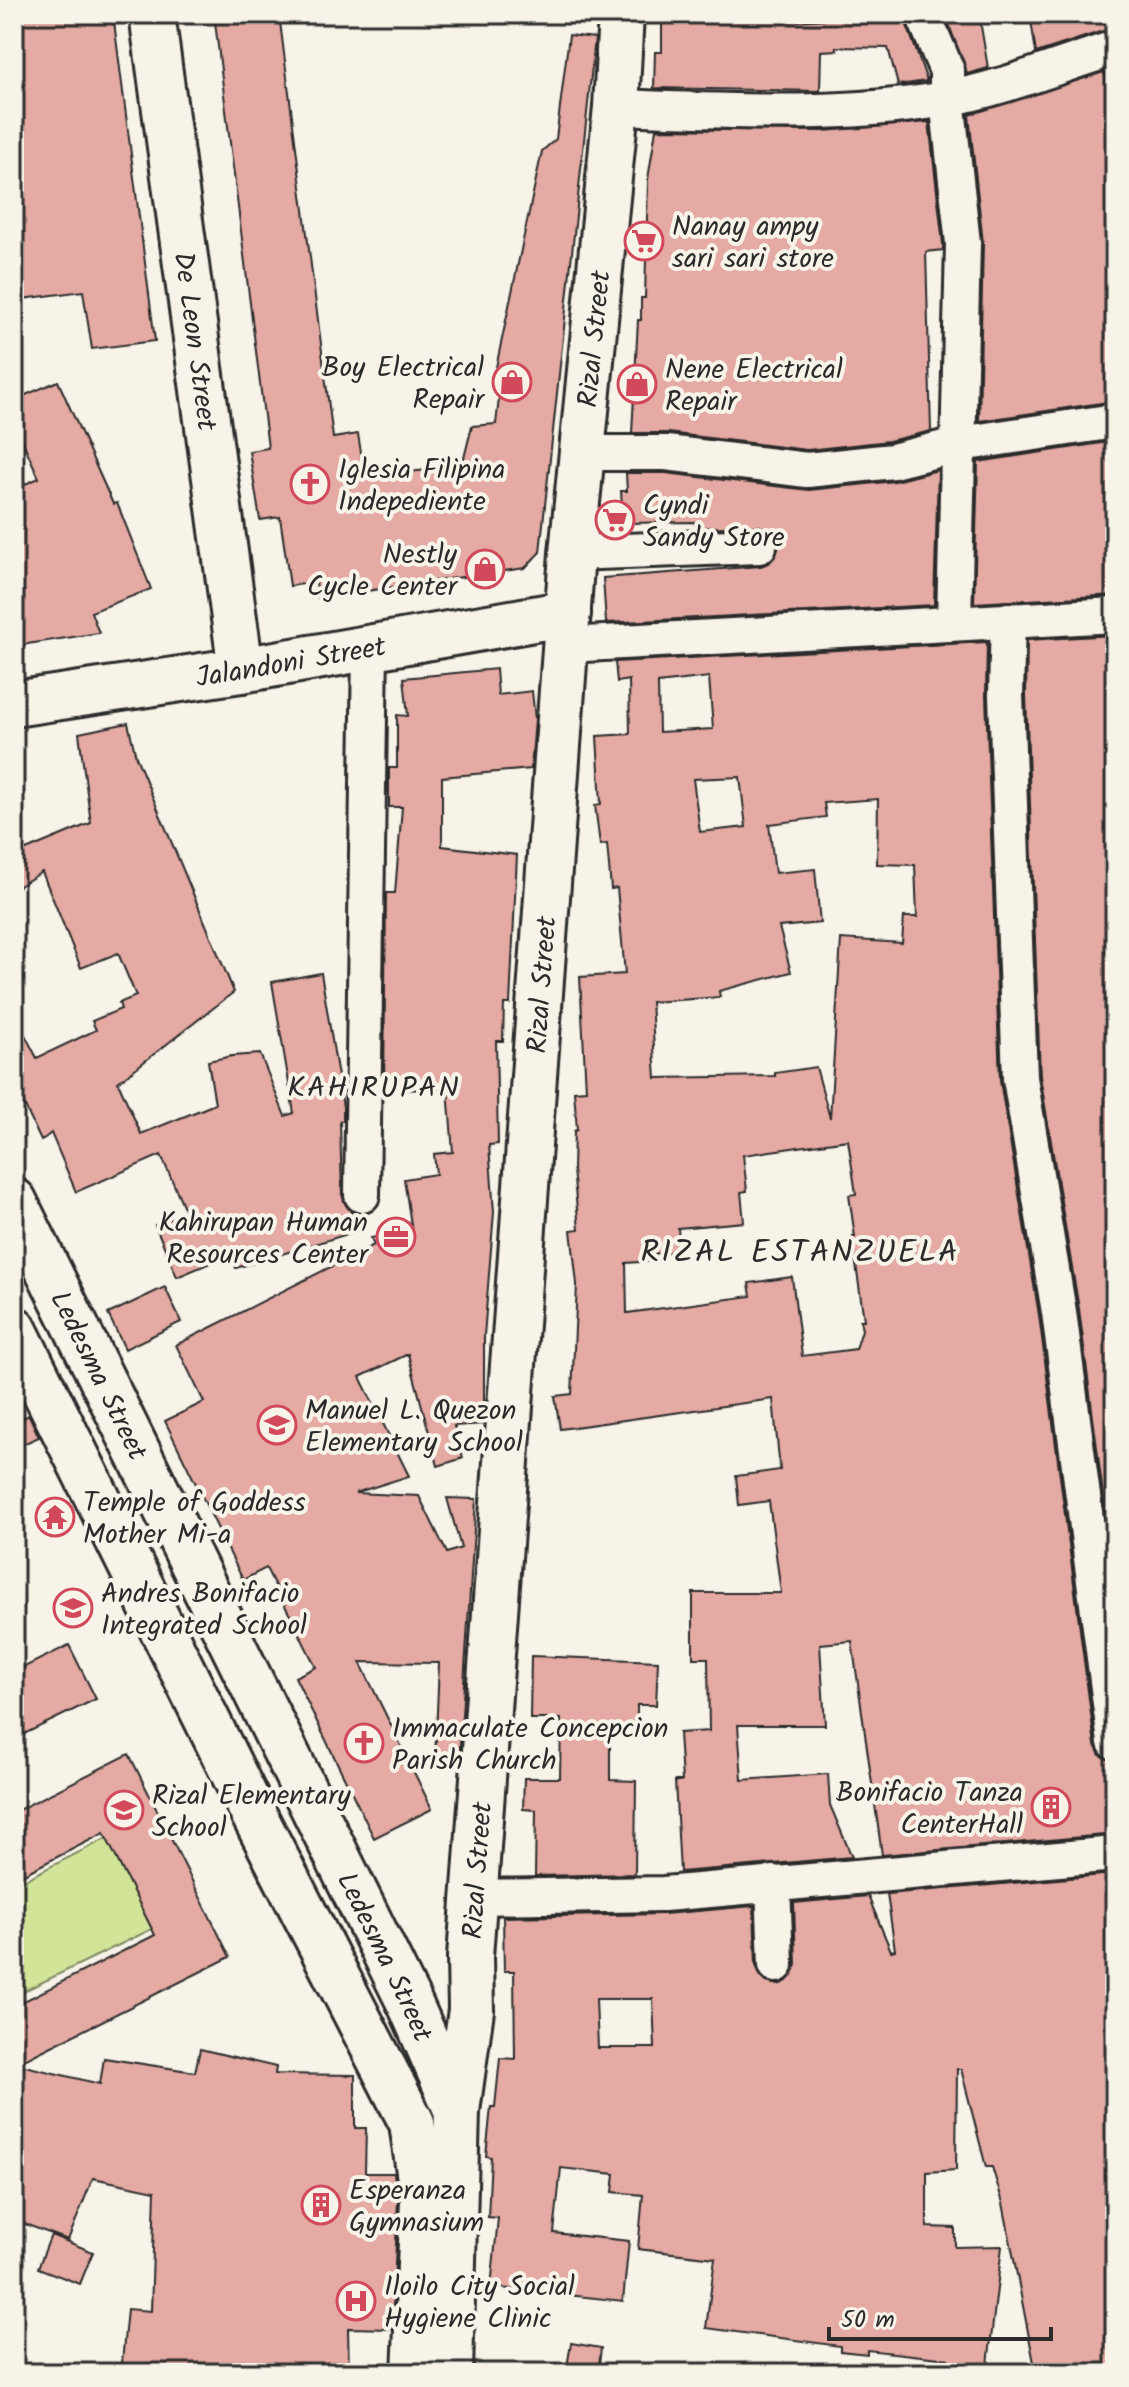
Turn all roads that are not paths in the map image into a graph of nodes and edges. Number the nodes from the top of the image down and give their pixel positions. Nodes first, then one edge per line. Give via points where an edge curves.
1 (152, 14) edge
2 (621, 14) edge
3 (923, 14) edge
4 (1115, 48) edge
5 (947, 99) junction
6 (616, 107) junction
7 (1115, 421) edge
8 (960, 444) junction
9 (581, 453) junction
10 (759, 546) dead end
11 (572, 553) junction
12 (1115, 615) edge
13 (1008, 620) junction
14 (954, 623) junction
15 (567, 629) junction
16 (370, 647) junction
17 (241, 670) junction
18 (14, 704) edge
19 (362, 1195) dead end
20 (14, 1201) edge
21 (14, 1329) edge
22 (1115, 1742) edge
23 (1115, 1854) edge
24 (773, 1883) junction
25 (477, 1897) junction
26 (470, 1957) junction
27 (776, 1965) dead end
28 (411, 2006) junction
29 (362, 2030) junction
30 (457, 2111) junction
31 (412, 2123) junction
32 (415, 2373) edge
33 (450, 2373) edge

1 - 17 main road, De Leon Street
2 - 6 main road, Rizal Street
3 - 5 street via 947,71
4 - 5 street
5 - 6 street via 764,111
5 - 8 street via 963,243
6 - 9 main road, Rizal Street
7 - 8 street
8 - 9 street via 893,461 807,470 666,453
8 - 14 street
9 - 11 main road, Rizal Street
10 - 11 street
11 - 15 main road, Rizal Street
12 - 13 street
13 - 14 street
13 - 22 street via 1020,1078 1059,1312
14 - 15 street
15 - 16 main road, Jalandoni Street
15 - 25 main road, Rizal Street
16 - 17 main road, Jalandoni Street
16 - 19 street
17 - 18 main road, Jalandoni Street
20 - 28 main road, Ledesma Street
21 - 29 main road, Ledesma Street
23 - 24 street
24 - 25 street via 664,1894
24 - 27 street
25 - 26 main road, Rizal Street
26 - 28 main road, Rizal Street via 439,1991
26 - 30 main road, Rizal Street via 471,2010
28 - 29 main road, Rizal Street
28 - 30 main road, Ledesma Street
29 - 31 main road, Ledesma Street
30 - 31 main road
30 - 33 main road, Rizal Street
31 - 32 main road via 423,2200

